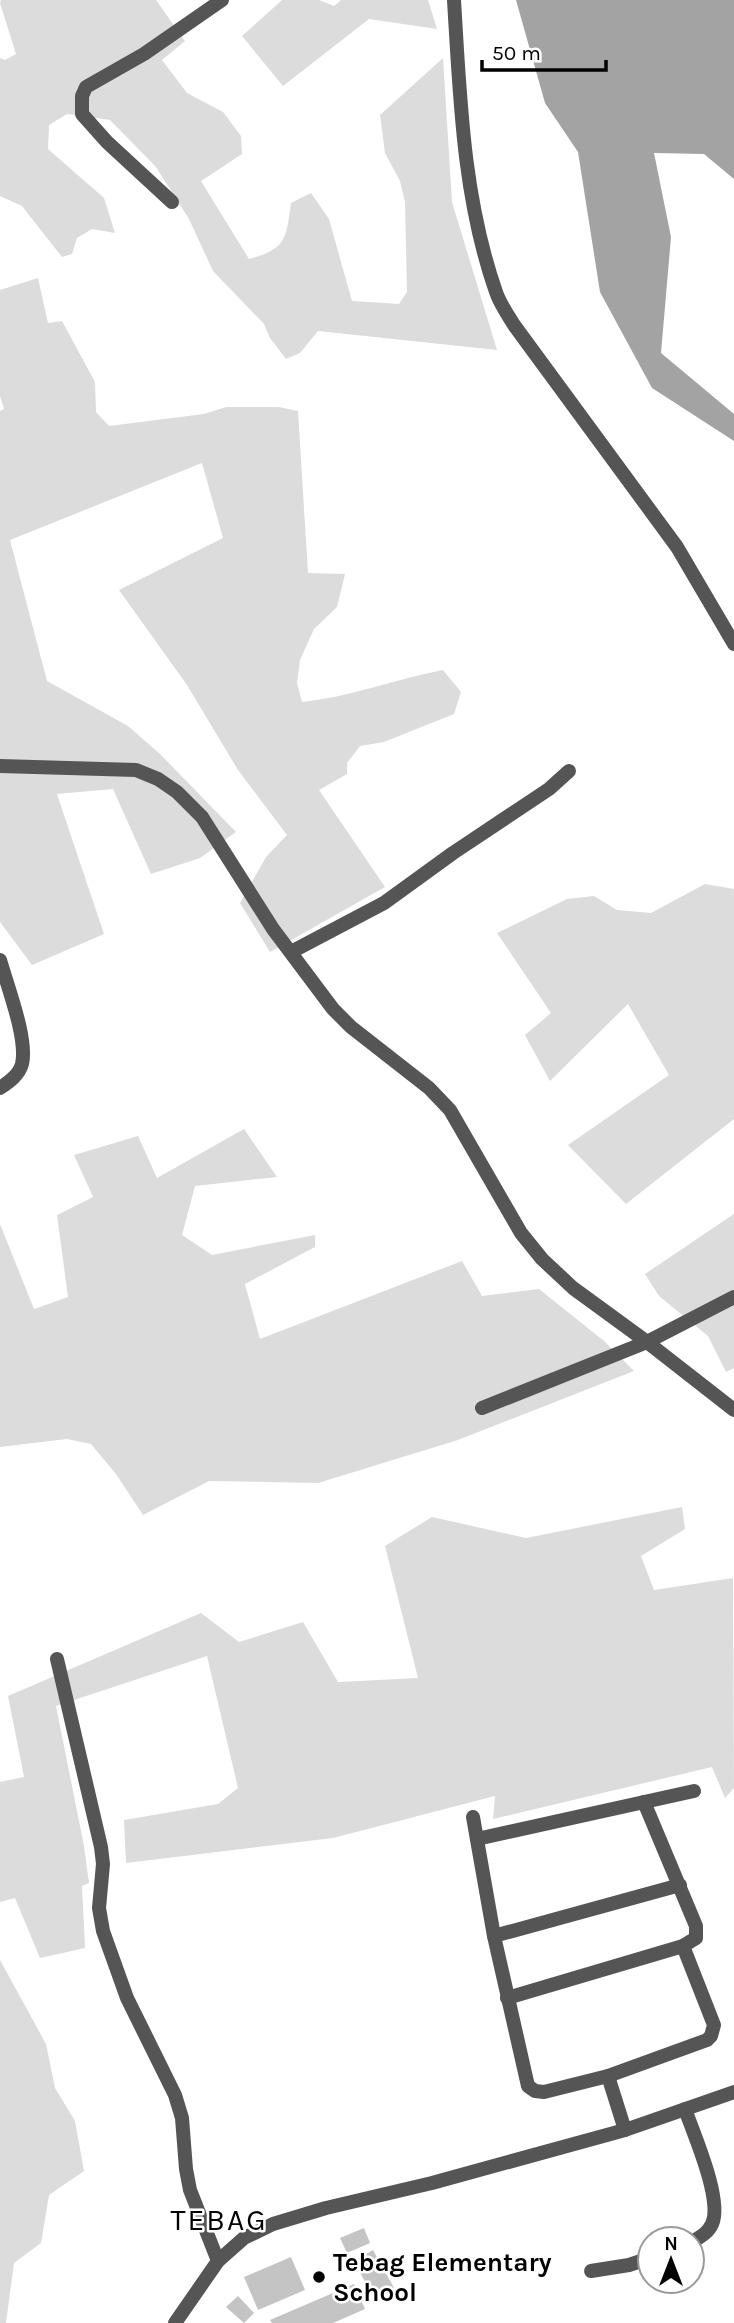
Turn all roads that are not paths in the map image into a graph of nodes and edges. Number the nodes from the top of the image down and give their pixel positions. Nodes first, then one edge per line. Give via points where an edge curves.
1 (222, 0) edge
2 (454, 0) edge
3 (173, 202) dead end
4 (734, 644) edge
5 (0, 766) edge
6 (569, 771) dead end
7 (290, 952) junction
8 (0, 960) edge
9 (0, 1088) edge
10 (734, 1297) edge
11 (647, 1342) junction
12 (482, 1408) dead end
13 (734, 1410) edge
14 (57, 1659) dead end
15 (694, 1791) dead end
16 (644, 1802) junction
17 (472, 1818) dead end
18 (477, 1839) junction
19 (680, 1885) junction
20 (494, 1936) junction
21 (683, 1947) junction
22 (507, 1998) junction
23 (608, 2076) junction
24 (734, 2092) edge
25 (685, 2109) junction
26 (625, 2130) junction
27 (706, 2232) edge
28 (218, 2262) junction
29 (636, 2263) edge
30 (591, 2271) dead end
31 (175, 2323) edge

1 - 3 street via 86,87 82,96 82,114
2 - 4 street via 469,185 497,295 514,325 677,547
5 - 7 street via 122,769 158,779 202,817
6 - 7 street via 384,903
7 - 11 street via 351,1027 429,1088 450,1111 521,1233 542,1259 573,1288
8 - 9 street via 23,1051 19,1071
10 - 11 street
11 - 12 street
11 - 13 street
14 - 28 street via 102,1847 99,1908 103,1931 127,1998 175,2095 190,2190
15 - 16 street
16 - 18 street
16 - 19 street
17 - 18 street
18 - 20 street
19 - 20 street
19 - 21 street via 697,1933
20 - 22 street
21 - 22 street
21 - 23 street via 714,2025 711,2036
22 - 23 street via 528,2086 544,2092
23 - 26 street
24 - 25 street
25 - 26 street
25 - 27 street via 715,2199 713,2222
26 - 28 street via 273,2224 244,2238
28 - 31 street
29 - 30 street

